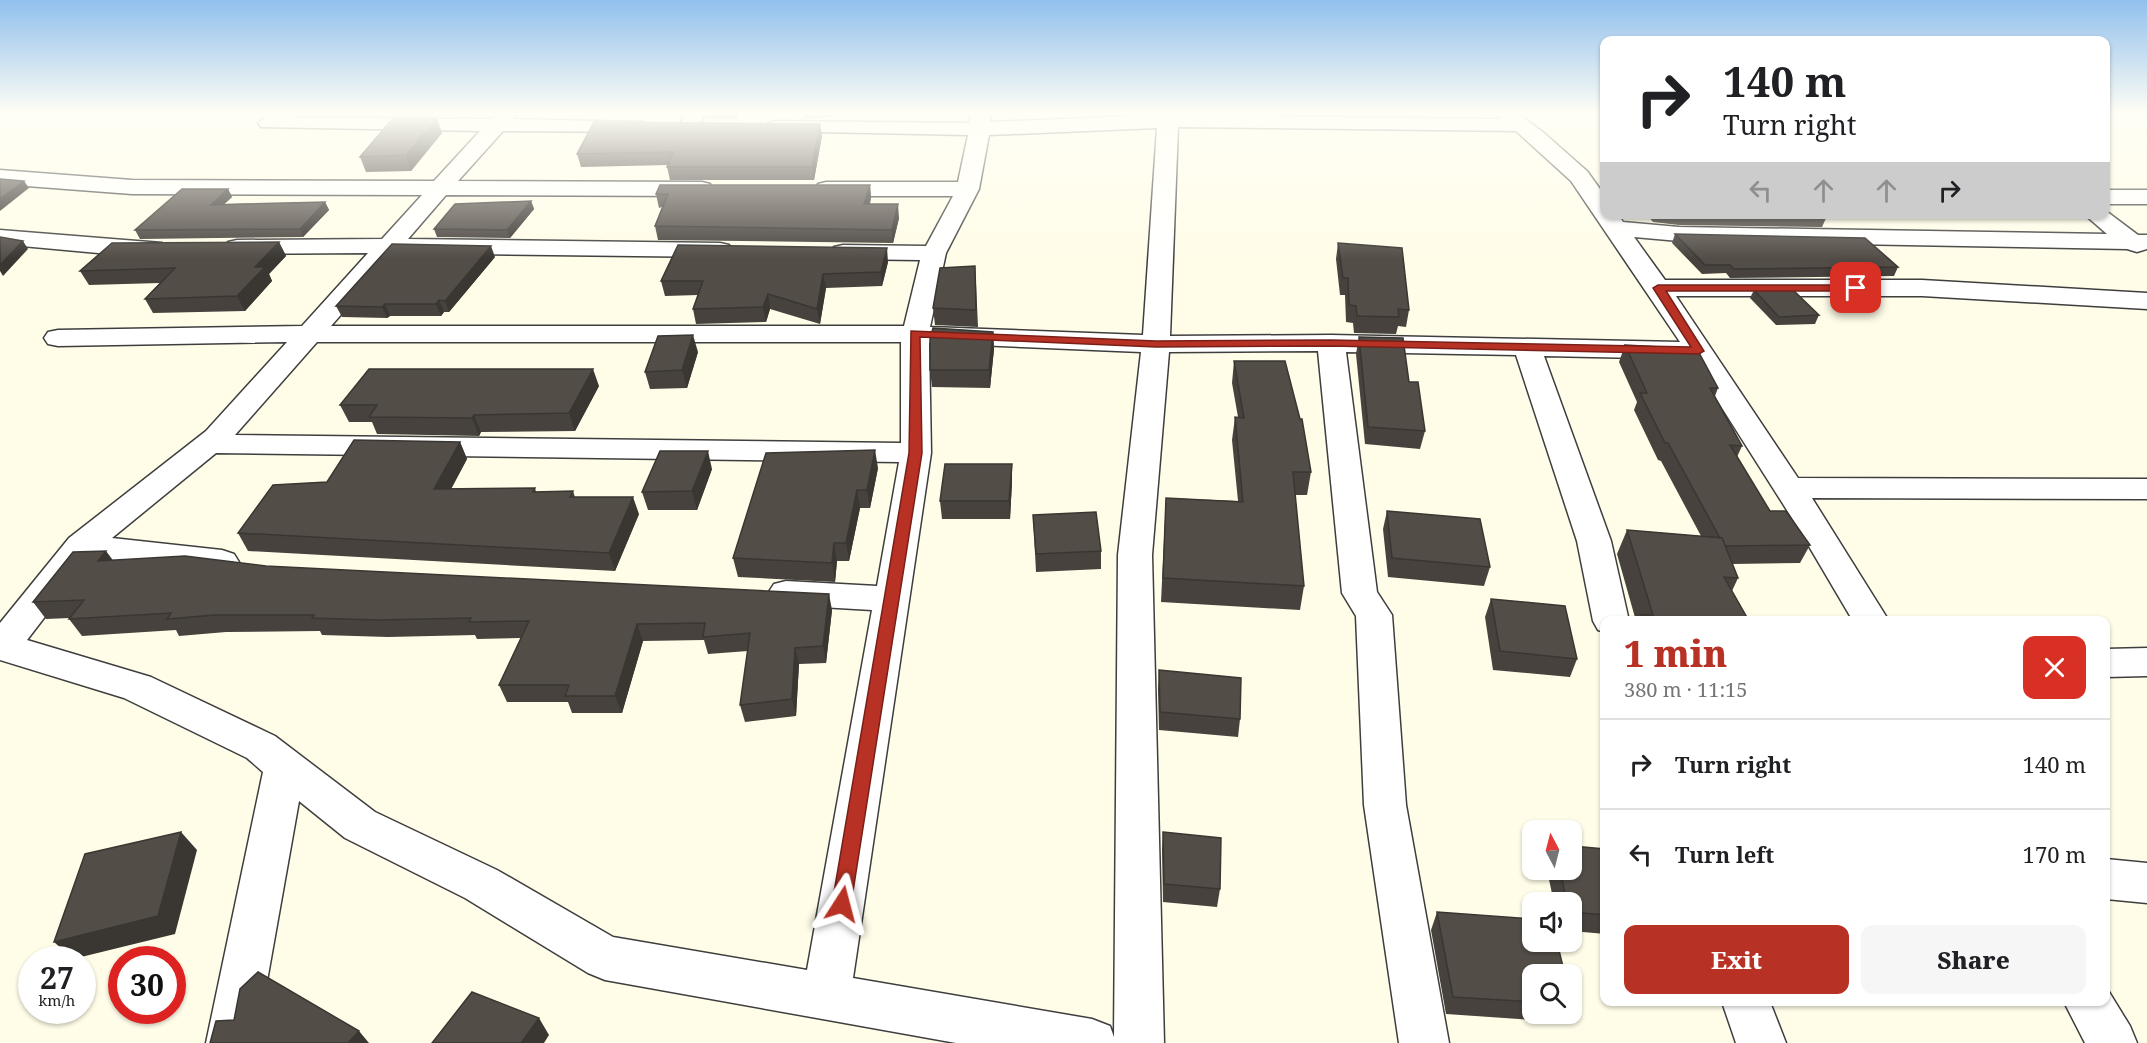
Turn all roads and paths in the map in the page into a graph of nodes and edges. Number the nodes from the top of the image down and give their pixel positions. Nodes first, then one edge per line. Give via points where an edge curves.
1 (463, 162) edge
2 (973, 162) edge
3 (1165, 162) edge
4 (1564, 162) edge
5 (0, 177) edge
6 (438, 189) junction
7 (720, 189) edge
8 (803, 189) edge
9 (968, 189) junction
10 (2110, 196) edge
11 (2147, 197) edge
12 (1600, 205) edge
13 (1610, 219) edge
14 (1613, 219) edge
15 (2103, 219) edge
16 (0, 237) edge
17 (2142, 245) edge
18 (386, 246) junction
19 (213, 247) edge
20 (178, 248) edge
21 (744, 251) edge
22 (815, 252) edge
23 (934, 254) junction
24 (1658, 288) junction
25 (2147, 301) edge
26 (308, 334) junction
27 (915, 334) junction
28 (58, 338) dead end
29 (1331, 343) junction
30 (1156, 344) junction
31 (1527, 347) junction
32 (1699, 351) junction
33 (206, 444) junction
34 (916, 453) junction
35 (1788, 488) junction
36 (2147, 489) edge
37 (81, 546) junction
38 (253, 565) edge
39 (750, 592) edge
40 (892, 599) junction
41 (1610, 616) edge
42 (1868, 616) edge
43 (1, 646) edge
44 (2147, 662) edge
45 (2110, 663) edge
46 (285, 765) junction
47 (2110, 879) edge
48 (2147, 883) edge
49 (826, 998) junction
50 (1747, 1006) edge
51 (2090, 1006) edge
52 (231, 1043) edge
53 (1092, 1043) edge
54 (1138, 1043) edge
55 (1424, 1043) edge
56 (1761, 1043) edge
57 (2112, 1043) edge

1 - 6 street
2 - 9 street
3 - 30 street
4 - 12 street
5 - 6 street via 132,187
6 - 7 street
6 - 18 street
8 - 9 street
9 - 23 street
10 - 11 street
13 - 24 street
14 - 17 street via 1679,234
15 - 17 street
16 - 20 street via 120,248
18 - 19 street
18 - 21 street
18 - 26 street
22 - 23 street
23 - 27 street
24 - 25 street via 1922,288
24 - 32 street
26 - 27 street
26 - 28 street
26 - 33 street via 217,437
27 - 30 street
27 - 34 street
29 - 30 street
29 - 31 street
29 - 55 street via 1360,593 1374,615 1385,805
30 - 54 street via 1135,555
31 - 32 street
31 - 41 street via 1594,542
32 - 35 street
33 - 34 street
33 - 37 street
34 - 40 street
35 - 36 street
35 - 42 street
37 - 38 street
37 - 43 street
39 - 40 street
40 - 49 street
43 - 46 street via 137,687 261,747
44 - 45 street
46 - 49 street via 360,825 481,884 605,958
46 - 52 street
47 - 48 street
49 - 53 street
50 - 56 street
51 - 57 street

